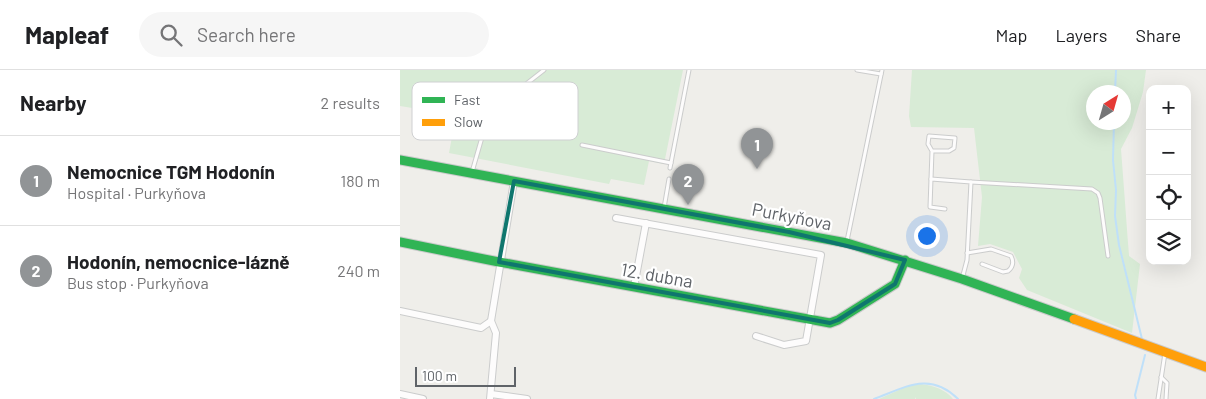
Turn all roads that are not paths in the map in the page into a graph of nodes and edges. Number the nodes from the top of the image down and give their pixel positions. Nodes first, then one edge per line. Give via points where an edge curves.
1 (544, 70) edge
2 (689, 70) edge
3 (857, 70) edge
4 (881, 72) edge
5 (528, 82) edge
6 (481, 140) edge
7 (582, 146) dead end
8 (932, 151) junction
9 (400, 160) edge
10 (671, 163) junction
11 (670, 168) dead end
12 (472, 173) junction
13 (669, 179) dead end
14 (931, 179) junction
15 (514, 181) junction
16 (971, 182) junction
17 (663, 209) junction
18 (945, 209) dead end
19 (616, 218) dead end
20 (646, 223) junction
21 (400, 242) edge
22 (847, 243) junction
23 (968, 252) junction
24 (1108, 256) dead end
25 (905, 260) junction
26 (499, 262) junction
27 (982, 264) dead end
28 (962, 279) junction
29 (634, 287) junction
30 (400, 311) edge
31 (809, 320) junction
32 (491, 321) junction
33 (756, 336) dead end
34 (1165, 352) junction
35 (1206, 366) edge
36 (1161, 377) junction
37 (400, 394) edge
38 (490, 397) edge
39 (423, 399) edge
40 (527, 399) edge
41 (1158, 399) edge
42 (1166, 399) edge

1 - 5 lane
2 - 10 lane
3 - 4 lane
4 - 22 lane
6 - 12 lane
7 - 10 lane
8 - 8 lane via 949,151 954,148 955,138 929,136 928,144
8 - 14 lane
9 - 12 street, Purkyňova
10 - 11 lane
12 - 15 street, Purkyňova
13 - 17 lane
14 - 16 lane
14 - 18 lane via 930,207
15 - 17 street, Purkyňova
15 - 26 street
16 - 23 lane
16 - 24 lane via 1092,189 1100,198
17 - 22 street, Purkyňova
19 - 20 street, Purkyňova
20 - 29 street
20 - 31 street, Purkyňova via 821,255
21 - 26 street, 12. dubna
22 - 25 street, Purkyňova
23 - 27 lane via 991,249 1011,256 1013,260 1008,271 1003,272
23 - 28 lane
25 - 28 street, Purkyňova
25 - 31 street, 12. dubna via 895,284 838,320 830,323
26 - 29 street, 12. dubna
26 - 32 street
28 - 34 street, Purkyňova
29 - 31 street, 12. dubna
30 - 32 street via 481,328
31 - 33 street via 806,341 803,342 784,345
32 - 38 street via 496,333
34 - 35 street, Purkyňova
34 - 36 lane
36 - 41 lane
36 - 42 lane via 1167,384
37 - 39 street
38 - 40 street

